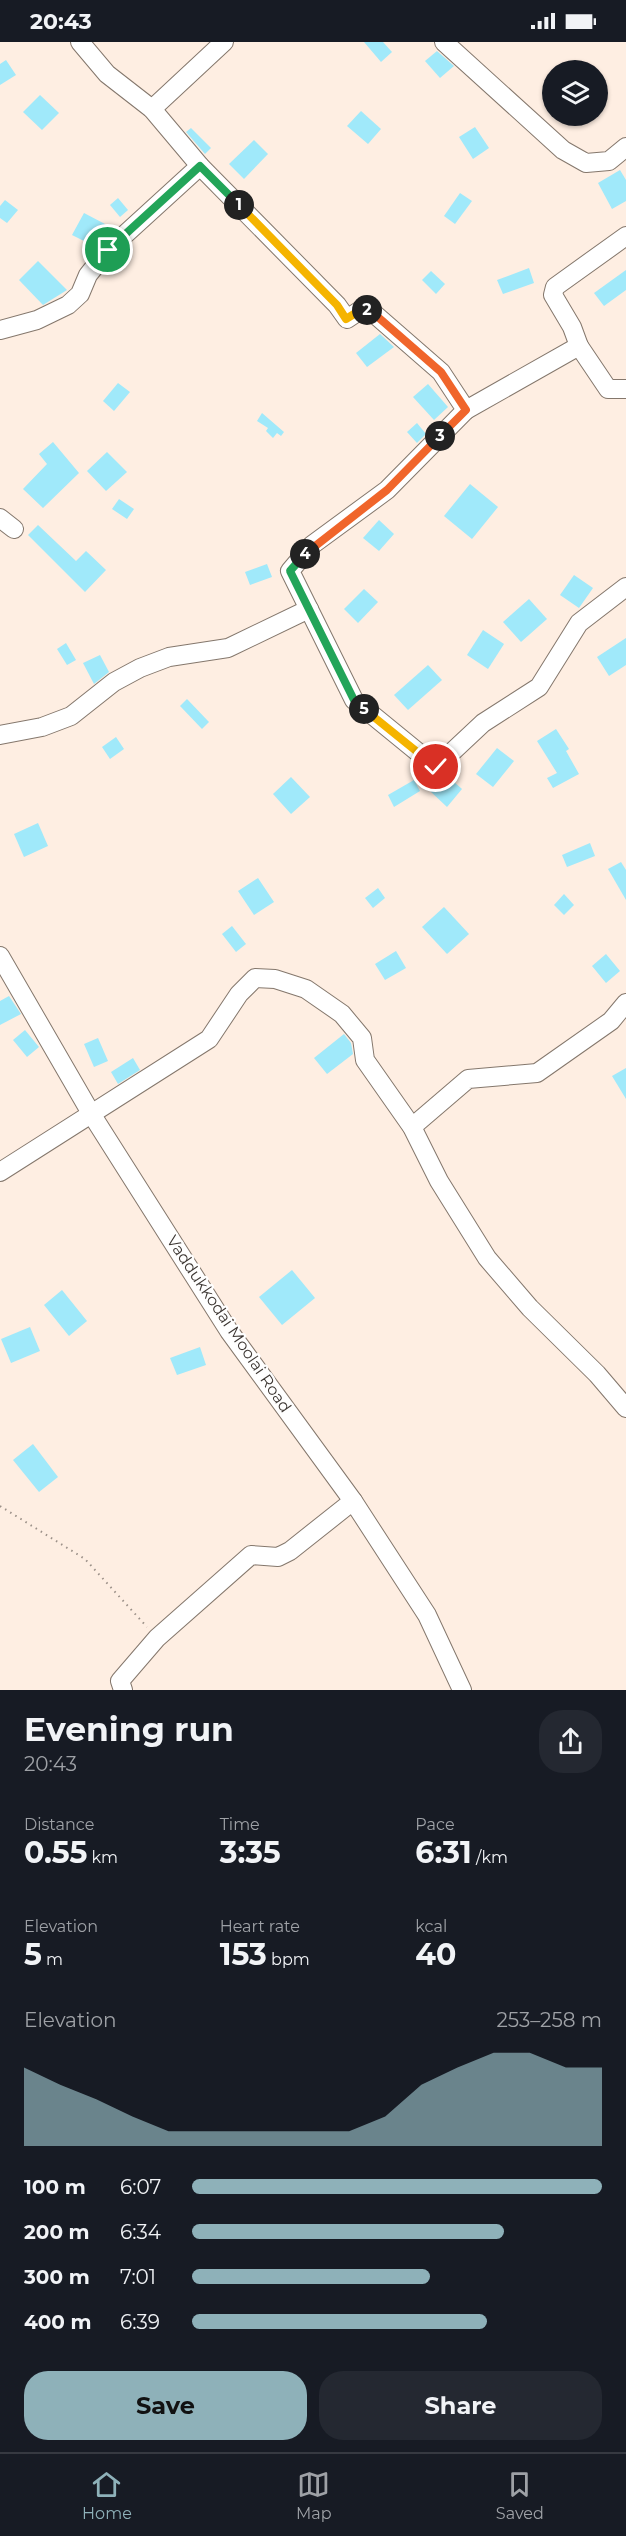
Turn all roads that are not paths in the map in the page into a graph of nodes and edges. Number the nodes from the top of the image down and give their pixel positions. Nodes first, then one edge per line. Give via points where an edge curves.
1 (80, 42) edge
2 (224, 42) edge
3 (444, 42) edge
4 (152, 109) junction
5 (626, 147) edge
6 (200, 166) junction
7 (626, 236) edge
8 (0, 330) edge
9 (579, 346) junction
10 (626, 389) edge
11 (466, 410) junction
12 (626, 587) edge
13 (309, 609) junction
14 (0, 735) edge
15 (0, 956) edge
16 (626, 1003) edge
17 (92, 1115) junction
18 (411, 1127) junction
19 (0, 1172) edge
20 (626, 1408) edge
21 (352, 1501) junction
22 (123, 1690) edge
23 (462, 1690) edge

1 - 4 street via 107,74
2 - 4 street
3 - 5 street via 570,154 586,163 609,161
4 - 6 street
6 - 8 street via 108,250 88,274 80,294 68,305 37,320
6 - 11 street via 337,305 346,319 362,309 371,311 441,372
7 - 9 street via 555,287 553,295
9 - 10 street via 608,388
9 - 11 street
11 - 13 street via 387,490 312,545 290,571
12 - 13 street via 579,623 539,687 483,723 436,767 354,700
13 - 14 street via 228,648 169,657 140,668 114,682 71,716 42,727
15 - 17 street, Vaddukkodai Moolai Road
16 - 18 street via 611,1021 537,1073 468,1079
17 - 18 street via 209,1039 239,994 255,978 306,988 342,1014 362,1038 365,1060
17 - 19 street
17 - 21 street, Vaddukkodai Moolai Road via 229,1331
18 - 20 street via 487,1258
21 - 22 street via 290,1551 278,1557 251,1554 157,1638 120,1681
21 - 23 street, Vaddukkodai Moolai Road via 427,1615

